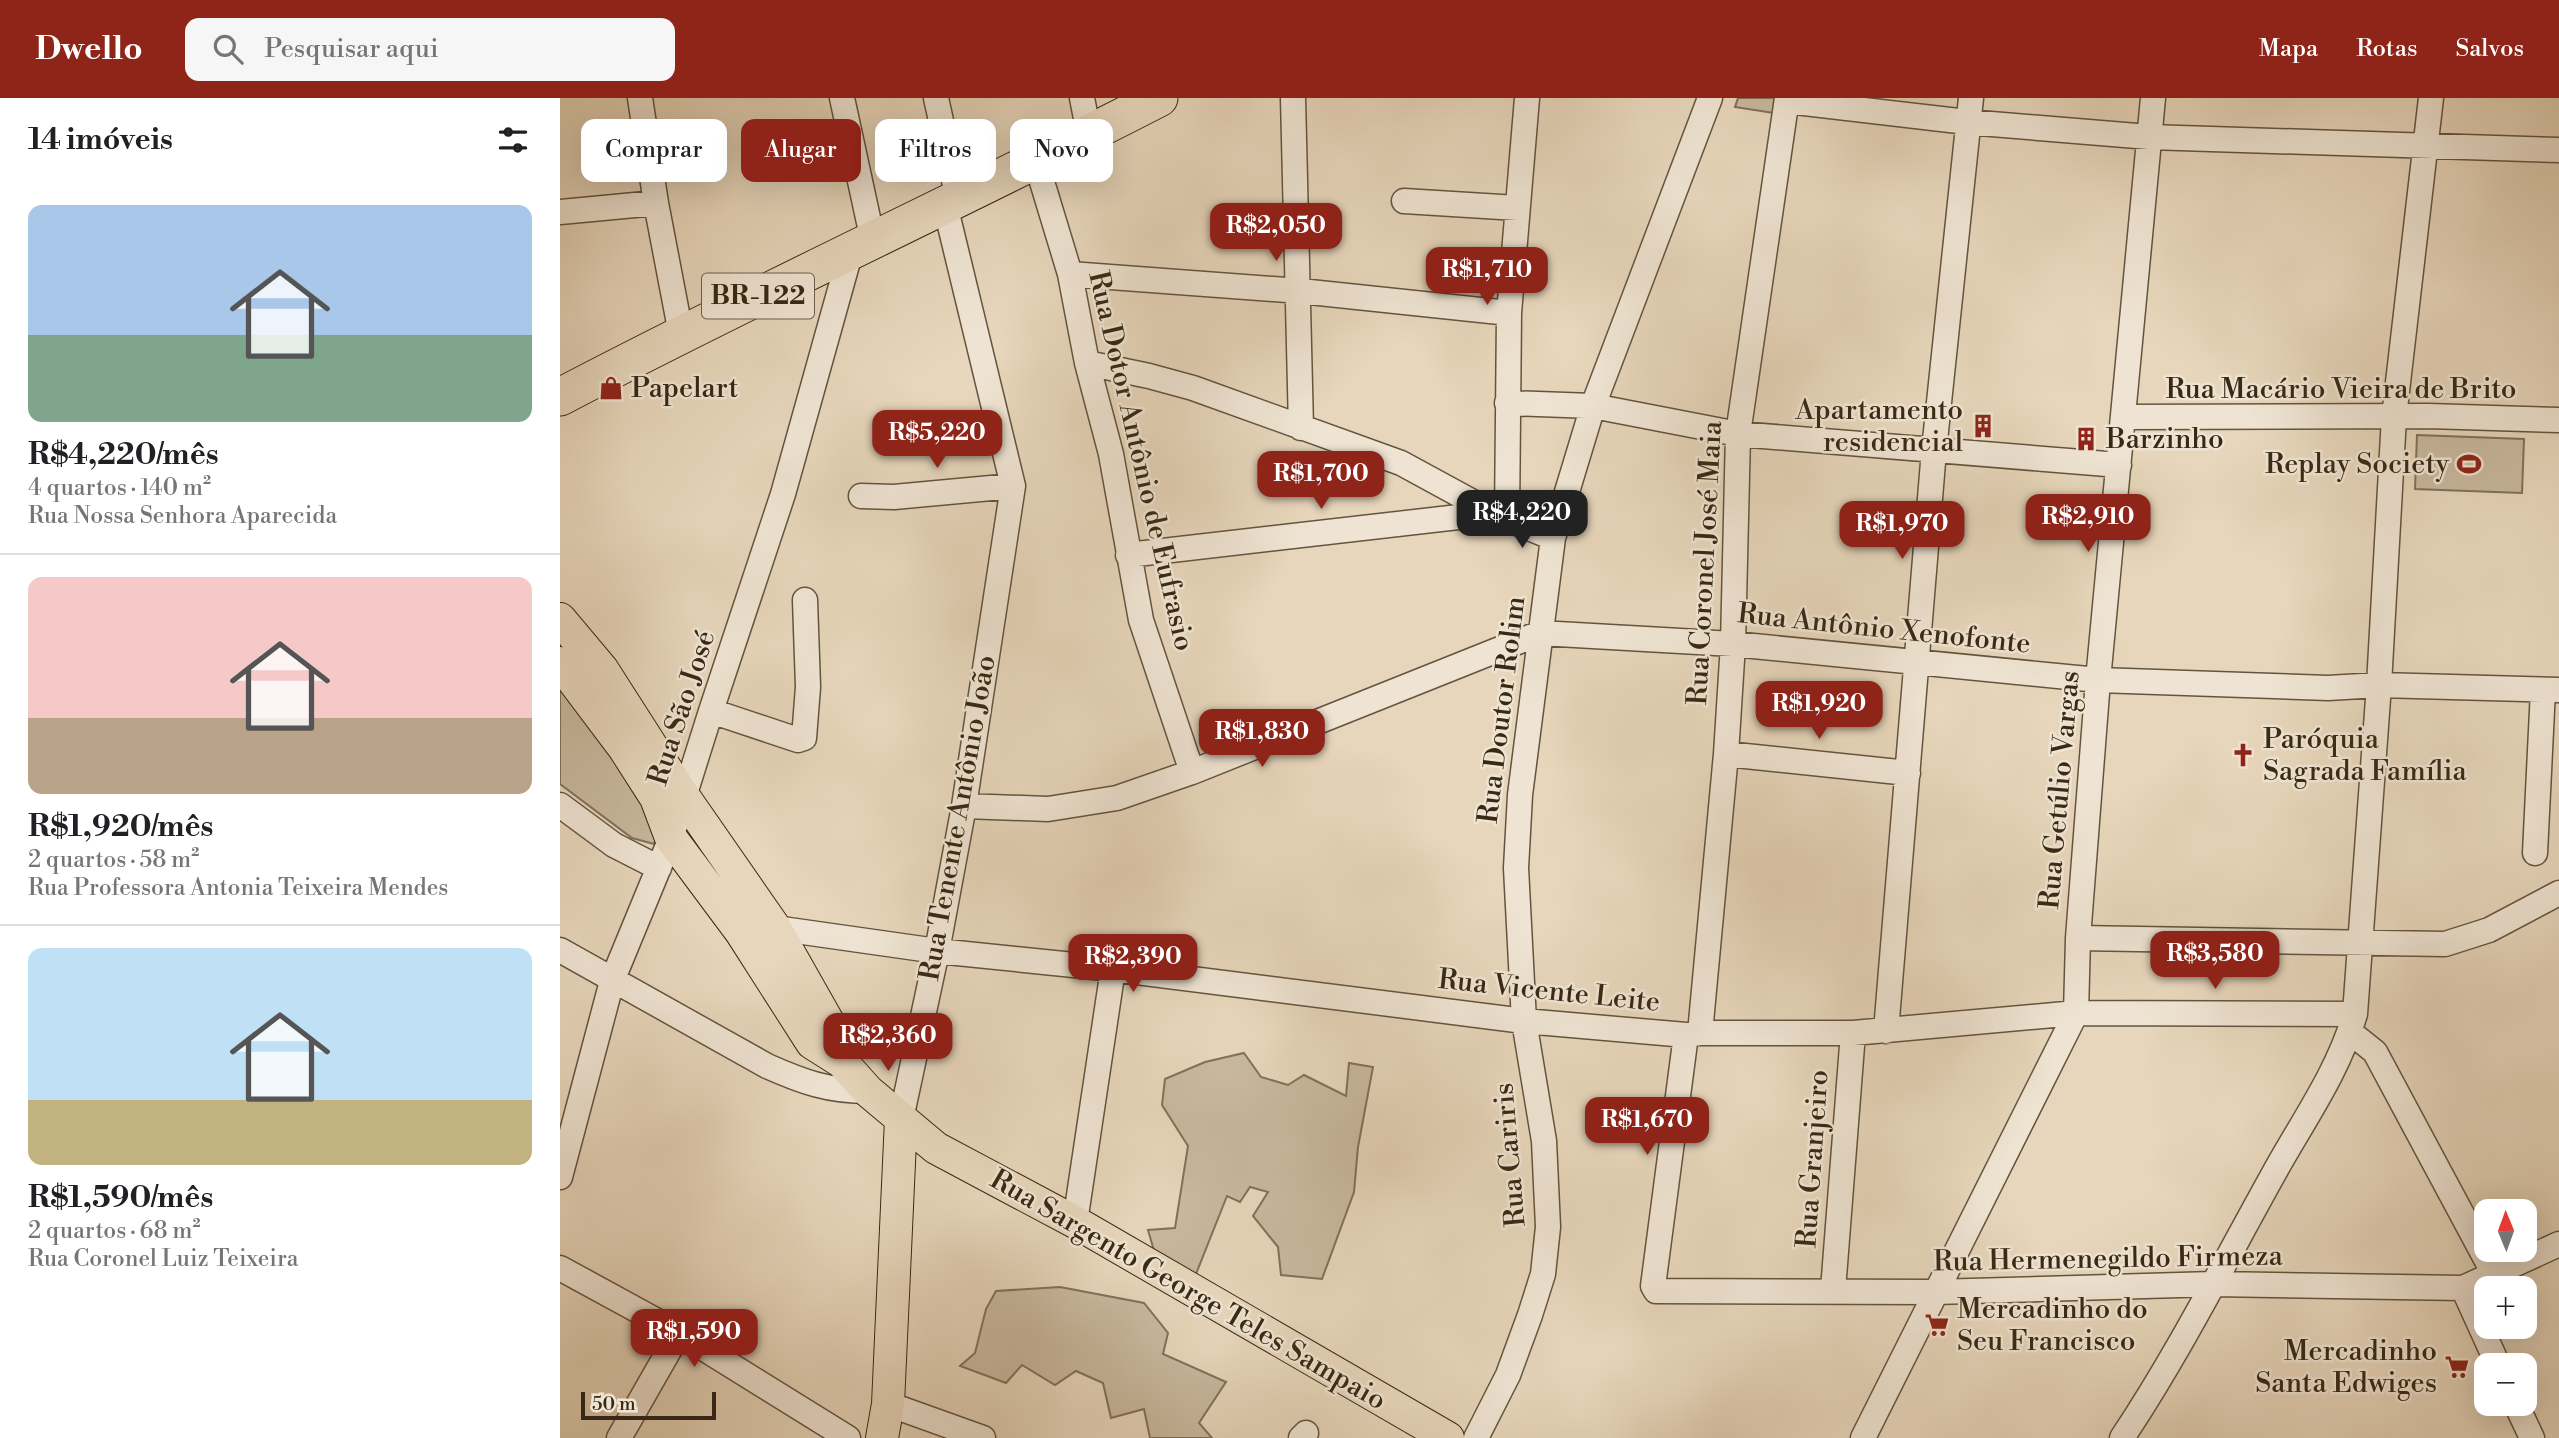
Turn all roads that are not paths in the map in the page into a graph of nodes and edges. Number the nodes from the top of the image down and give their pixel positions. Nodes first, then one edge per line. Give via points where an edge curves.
1 (640, 98) edge
2 (842, 98) edge
3 (936, 98) edge
4 (1082, 98) edge
5 (1159, 98) edge
6 (1293, 98) edge
7 (1527, 98) edge
8 (1710, 98) edge
9 (2153, 98) edge
10 (2431, 98) edge
11 (1787, 100) edge
12 (1969, 110) edge
13 (1086, 119) edge
14 (1113, 122) edge
15 (2149, 137) junction
16 (2425, 148) junction
17 (2559, 150) edge
18 (1010, 174) edge
19 (1042, 182) edge
20 (1404, 201) dead end
21 (951, 202) junction
22 (656, 203) junction
23 (1517, 208) junction
24 (560, 212) edge
25 (861, 247) junction
26 (1070, 274) junction
27 (1300, 291) junction
28 (1509, 313) junction
29 (681, 334) junction
30 (1087, 363) junction
31 (560, 397) edge
32 (1507, 403) junction
33 (1593, 406) junction
34 (2394, 417) junction
35 (2123, 418) junction
36 (2559, 421) edge
37 (1301, 428) junction
38 (1738, 434) junction
39 (1934, 450) junction
40 (2119, 464) junction
41 (1013, 486) junction
42 (861, 496) dead end
43 (1500, 516) junction
44 (1553, 538) junction
45 (1128, 555) junction
46 (805, 600) dead end
47 (560, 619) edge
48 (1540, 633) junction
49 (1732, 644) junction
50 (560, 663) edge
51 (1916, 663) junction
52 (2098, 680) junction
53 (2379, 685) junction
54 (2551, 690) edge
55 (711, 711) junction
56 (1726, 754) junction
57 (1192, 772) junction
58 (1908, 772) junction
59 (684, 797) junction
60 (560, 805) edge
61 (964, 806) junction
62 (671, 838) junction
63 (2535, 853) dead end
64 (659, 868) junction
65 (2559, 893) edge
66 (775, 928) junction
67 (741, 932) junction
68 (2078, 938) junction
69 (2360, 944) junction
70 (560, 950) edge
71 (936, 951) junction
72 (1113, 969) junction
73 (612, 981) junction
74 (2076, 1013) junction
75 (1524, 1021) junction
76 (2352, 1023) junction
77 (1886, 1031) junction
78 (1853, 1033) junction
79 (1693, 1034) junction
80 (842, 1062) junction
81 (868, 1091) junction
82 (901, 1119) junction
83 (560, 1177) edge
84 (1075, 1223) junction
85 (2559, 1244) edge
86 (560, 1268) edge
87 (2494, 1274) junction
88 (2214, 1284) junction
89 (1653, 1286) joint
90 (2463, 1288) junction
91 (1833, 1290) junction
92 (1934, 1292) junction
93 (679, 1333) junction
94 (2493, 1353) edge
95 (888, 1404) junction
96 (2522, 1416) edge
97 (619, 1438) edge
98 (848, 1438) edge
99 (883, 1438) edge
100 (983, 1438) edge
101 (1448, 1438) edge
102 (1476, 1438) edge
103 (1863, 1438) edge
104 (2122, 1438) edge
105 (2532, 1438) edge

1 - 22 street
2 - 25 street
3 - 21 street, Rua Tenente Antônio João
4 - 13 street
5 - 14 highway, BR-122
6 - 27 street
7 - 23 street
8 - 33 street, Rua Doutor Rolim
9 - 15 street, Rua Getúlio Vargas
10 - 16 street
11 - 12 street
11 - 38 street, Rua Coronel José Maia
12 - 15 street
12 - 39 street
15 - 16 street
15 - 35 street, Rua Getúlio Vargas
16 - 17 street
16 - 34 street
18 - 21 highway, BR-122
19 - 26 street, Rua Dotor Antônio de Eufrasio
20 - 23 street
21 - 25 highway, BR-122
21 - 41 street, Rua Tenente Antônio João
22 - 24 street
22 - 29 street
23 - 28 street
25 - 29 highway, BR-122
25 - 55 street, Rua São José
26 - 27 street
26 - 30 street, Rua Dotor Antônio de Eufrasio
27 - 28 street
27 - 37 street
28 - 32 street
29 - 31 highway, BR-122
30 - 37 street via 1193,388
30 - 45 street, Rua Dotor Antônio de Eufrasio via 1111,454
32 - 33 street
32 - 43 street
33 - 38 street
33 - 44 street, Rua Doutor Rolim
34 - 35 street, Rua Macário Vieira de Brito
34 - 36 street, Rua Macário Vieira de Brito
34 - 53 street
35 - 40 street, Rua Getúlio Vargas
37 - 43 street via 1401,463
38 - 39 street
38 - 49 street, Rua Coronel José Maia
39 - 40 street
39 - 51 street
40 - 52 street, Rua Getúlio Vargas
41 - 42 street
41 - 61 street, Rua Tenente Antônio João
43 - 44 street
43 - 45 street
44 - 48 street, Rua Doutor Rolim
45 - 57 street, Rua Dotor Antônio de Eufrasio via 1142,620
46 - 55 street via 808,687 804,738 798,740
47 - 59 main road via 609,679
48 - 49 street, Rua Antônio Xenofonte
48 - 57 street
48 - 75 street, Rua Doutor Rolim via 1517,832
49 - 51 street, Rua Antônio Xenofonte
49 - 56 street, Rua Coronel José Maia
50 - 62 main road via 624,748 663,813
51 - 52 street, Rua Antônio Xenofonte
51 - 58 street
52 - 53 street, Rua Antônio Xenofonte via 2328,688
52 - 68 street, Rua Getúlio Vargas
53 - 54 street, Rua Antônio Xenofonte
53 - 69 street
54 - 63 street
55 - 59 street, Rua São José
56 - 58 street
56 - 79 street, Rua Coronel José Maia
57 - 61 street via 1117,798 1048,809
58 - 77 street
59 - 62 street, Rua São José
59 - 66 main road
60 - 64 street via 614,845
61 - 71 street, Rua Tenente Antônio João
62 - 64 street, Rua São José
62 - 67 main road
64 - 73 street, Rua São José
65 - 69 street via 2489,930 2445,944
66 - 67 street, Rua Vicente Leite
66 - 71 street, Rua Vicente Leite
66 - 80 main road via 836,1037
67 - 80 main road via 812,1043
68 - 69 street
68 - 74 street, Rua Getúlio Vargas
69 - 76 street
70 - 73 street
71 - 72 street, Rua Vicente Leite
71 - 82 street, Rua Tenente Antônio João
72 - 75 street, Rua Vicente Leite
72 - 84 street
73 - 81 street via 776,1070 837,1091
73 - 83 street, Rua São José
74 - 76 street, Rua Vicente Leite
74 - 77 street, Rua Vicente Leite
74 - 92 street, Rua Getúlio Vargas
75 - 79 street, Rua Vicente Leite
75 - 102 street, Rua Cariris via 1544,1141 1548,1227 1544,1274 1507,1375
76 - 87 street via 2375,1052
76 - 88 street via 2320,1095
77 - 78 street, Rua Vicente Leite
78 - 79 street, Rua Vicente Leite
78 - 91 street, Rua Granjeiro
79 - 89 street, Rua Coronel José Maia
80 - 81 main road, Rua Sargento George Teles Sampaio
81 - 82 main road, Rua Sargento George Teles Sampaio
82 - 84 main road, Rua Sargento George Teles Sampaio via 928,1142
82 - 95 main road, Rua Tenente Antônio João
84 - 101 main road, Rua Sargento George Teles Sampaio
85 - 87 street, Rua Hermenegildo Firmeza
86 - 93 street
87 - 90 street, Rua Hermenegildo Firmeza
88 - 90 street, Rua Hermenegildo Firmeza
88 - 92 street, Rua Hermenegildo Firmeza
88 - 104 street
89 - 91 street, Rua Hermenegildo Firmeza via 1660,1292
90 - 94 street
91 - 92 street, Rua Hermenegildo Firmeza
92 - 103 street, Rua Getúlio Vargas
93 - 97 street
93 - 98 street
95 - 99 main road, Rua Tenente Antônio João
95 - 100 street
96 - 105 street

